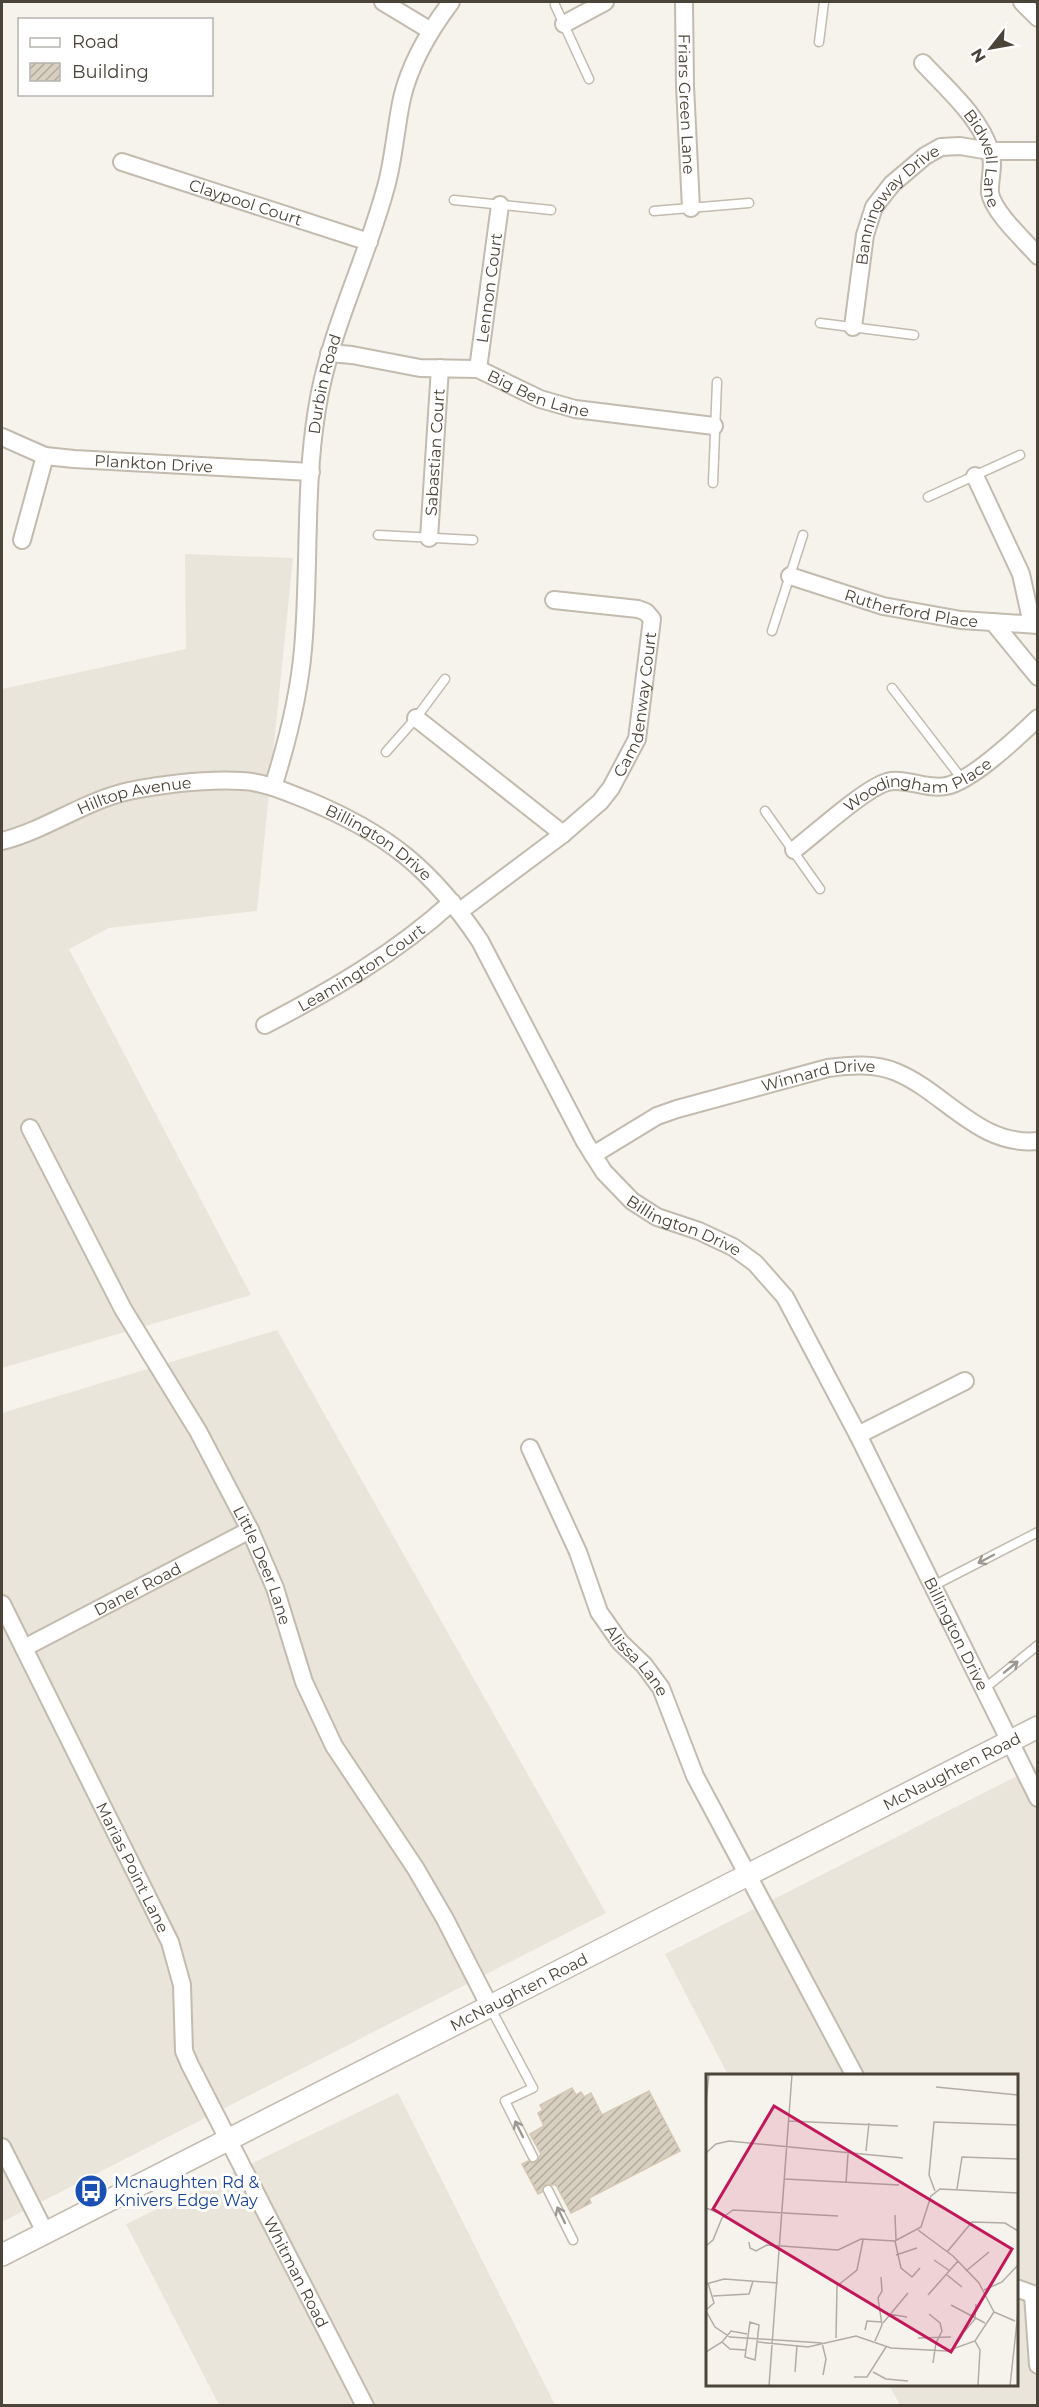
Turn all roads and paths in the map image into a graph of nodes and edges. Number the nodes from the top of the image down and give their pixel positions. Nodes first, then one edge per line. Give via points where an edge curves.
1 (383, 2) edge
2 (451, 2) edge
3 (605, 2) edge
4 (684, 2) edge
5 (824, 2) edge
6 (1022, 2) edge
7 (555, 5) dead end
8 (1038, 18) edge
9 (564, 24) junction
10 (431, 31) junction
11 (819, 42) dead end
12 (923, 63) dead end
13 (589, 79) dead end
14 (990, 151) junction
15 (1038, 151) edge
16 (122, 162) dead end
17 (454, 200) dead end
18 (749, 203) dead end
19 (500, 205) junction
20 (691, 208) junction
21 (551, 210) dead end
22 (654, 212) dead end
23 (369, 242) junction
24 (1038, 256) edge
25 (820, 323) dead end
26 (853, 327) junction
27 (914, 335) dead end
28 (329, 353) junction
29 (440, 368) junction
30 (478, 369) junction
31 (717, 382) dead end
32 (714, 426) junction
33 (2, 437) edge
34 (1020, 455) dead end
35 (45, 456) junction
36 (310, 472) junction
37 (975, 476) junction
38 (712, 483) dead end
39 (928, 497) dead end
40 (378, 535) dead end
41 (803, 535) dead end
42 (429, 538) junction
43 (22, 540) dead end
44 (473, 540) dead end
45 (790, 576) junction
46 (554, 600) dead end
47 (993, 622) junction
48 (1035, 625) edge
49 (772, 631) dead end
50 (1038, 677) edge
51 (445, 679) dead end
52 (892, 688) dead end
53 (1038, 717) edge
54 (416, 718) junction
55 (386, 752) dead end
56 (962, 780) junction
57 (273, 787) junction
58 (765, 811) dead end
59 (563, 834) junction
60 (2, 841) edge
61 (794, 850) junction
62 (820, 889) dead end
63 (456, 906) junction
64 (265, 1025) dead end
65 (30, 1128) dead end
66 (1038, 1141) edge
67 (592, 1155) junction
68 (966, 1381) dead end
69 (858, 1435) junction
70 (530, 1448) dead end
71 (250, 1530) junction
72 (1038, 1532) edge
73 (933, 1586) junction
74 (2, 1604) edge
75 (1038, 1645) edge
76 (24, 1648) junction
77 (984, 1689) junction
78 (1038, 1727) edge
79 (1009, 1741) junction
80 (1038, 1798) edge
81 (747, 1873) junction
82 (489, 2005) junction
83 (854, 2074) edge
84 (230, 2140) junction
85 (2, 2147) edge
86 (533, 2157) dead end
87 (548, 2190) dead end
88 (45, 2232) junction
89 (573, 2240) dead end
90 (2, 2255) edge
91 (1018, 2288) edge
92 (1035, 2295) edge
93 (1038, 2365) edge
94 (365, 2406) edge

1 - 10 street
2 - 10 street, Durbin Road
3 - 9 street
4 - 20 street, Friars Green Lane
5 - 11 lane
6 - 8 street
7 - 9 lane
9 - 13 lane
10 - 23 street, Durbin Road via 403,96 388,181
12 - 14 street, Bidwell Lane via 978,124
14 - 15 street, Banningway Drive
14 - 24 street, Bidwell Lane via 990,194 997,209
14 - 26 street, Banningway Drive via 941,147 892,184 874,207 865,234
16 - 23 street, Claypool Court
17 - 19 lane
18 - 20 lane
19 - 21 lane
19 - 30 street, Lennon Court
20 - 22 lane
23 - 28 street, Durbin Road
25 - 26 lane
26 - 27 lane
28 - 29 street, Big Ben Lane
28 - 36 street, Durbin Road via 317,409
29 - 30 street, Big Ben Lane
29 - 42 street, Sabastian Court
30 - 32 street, Big Ben Lane via 540,399 575,409
31 - 32 lane
32 - 38 lane
33 - 35 street, Plankton Drive
34 - 37 lane
35 - 36 street, Plankton Drive
35 - 43 street
36 - 57 street, Durbin Road via 303,650
37 - 39 lane
37 - 48 street via 1020,574
40 - 42 lane
41 - 45 lane
42 - 44 lane
45 - 47 street, Rutherford Place via 883,606
45 - 49 lane
46 - 59 street, Camdenway Court via 638,609 652,619 637,739 611,788
47 - 48 street, Rutherford Place
47 - 50 street
51 - 54 lane
52 - 56 lane
53 - 56 street, Woodingham Place
54 - 55 lane
54 - 59 street
56 - 61 street, Woodingham Place via 945,786 888,782 870,790
57 - 60 street, Hilltop Avenue via 243,781 183,783 127,792
57 - 63 street, Billington Drive via 348,818 386,839
58 - 61 lane
59 - 63 street, Camdenway Court
61 - 62 lane
63 - 64 street, Leamington Court via 372,964
63 - 67 street, Billington Drive via 503,981
65 - 71 street, Little Deer Lane via 123,1309 198,1431
66 - 67 street, Winnard Drive via 998,1136 896,1072 849,1065 677,1108
67 - 69 street, Billington Drive via 632,1201 657,1217 733,1247 755,1263 790,1305
68 - 69 street
69 - 73 street, Billington Drive
70 - 81 street, Alissa Lane via 578,1552 598,1612 661,1688 695,1776
71 - 76 street, Daner Road
71 - 82 street, Little Deer Lane via 275,1587 304,1682 320,1719 445,1918
72 -> 73 lane
73 - 77 street, Billington Drive
74 - 76 street, Marias Point Lane
77 -> 75 lane
76 - 84 street, Marias Point Lane via 170,1942 182,1984 184,2051
77 - 79 street, Billington Drive
78 - 79 street, McNaughten Road
79 - 80 street, Billington Drive
79 - 81 street, McNaughten Road
81 - 82 street, McNaughten Road
81 - 83 street, Alissa Lane
82 - 84 street, McNaughten Road
86 -> 82 lane via 505,2101 533,2088
84 - 88 street, McNaughten Road
84 - 94 street, Whitman Road
85 - 88 street
89 -> 87 lane
88 - 90 street, McNaughten Road
91 - 92 street
92 - 93 street

